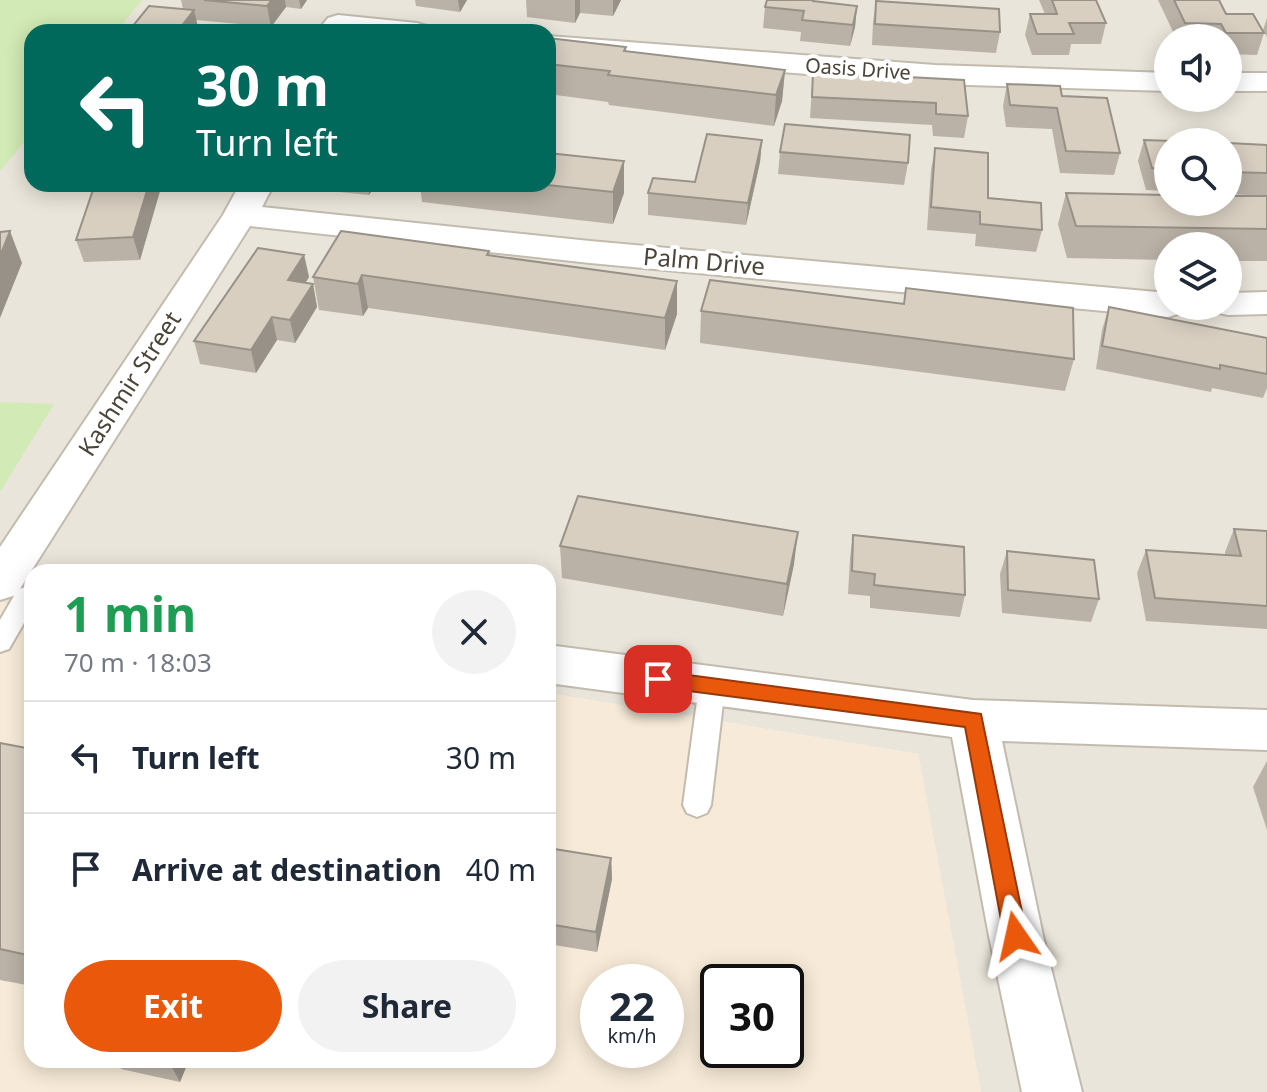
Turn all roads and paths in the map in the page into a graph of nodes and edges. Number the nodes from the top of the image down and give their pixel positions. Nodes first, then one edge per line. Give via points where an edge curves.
1 (341, 19) edge
2 (370, 24) edge
3 (556, 46) edge
4 (1154, 82) edge
5 (1242, 82) edge
6 (1267, 82) edge
7 (248, 200) edge
8 (1267, 303) edge
9 (1154, 304) edge
10 (1242, 304) edge
11 (32, 564) edge
12 (15, 592) edge
13 (0, 642) edge
14 (556, 665) edge
15 (712, 686) junction
16 (973, 720) junction
17 (1267, 730) edge
18 (697, 805) dead end
19 (1052, 1092) edge

1 - 2 street
3 - 4 street, Oasis Drive via 1044,81
5 - 6 street
7 - 9 street, Palm Drive via 590,252
7 - 11 street, Kashmir Street
8 - 10 street
12 - 13 lane
14 - 15 street
15 - 16 street
15 - 18 lane
16 - 17 street
16 - 19 street

